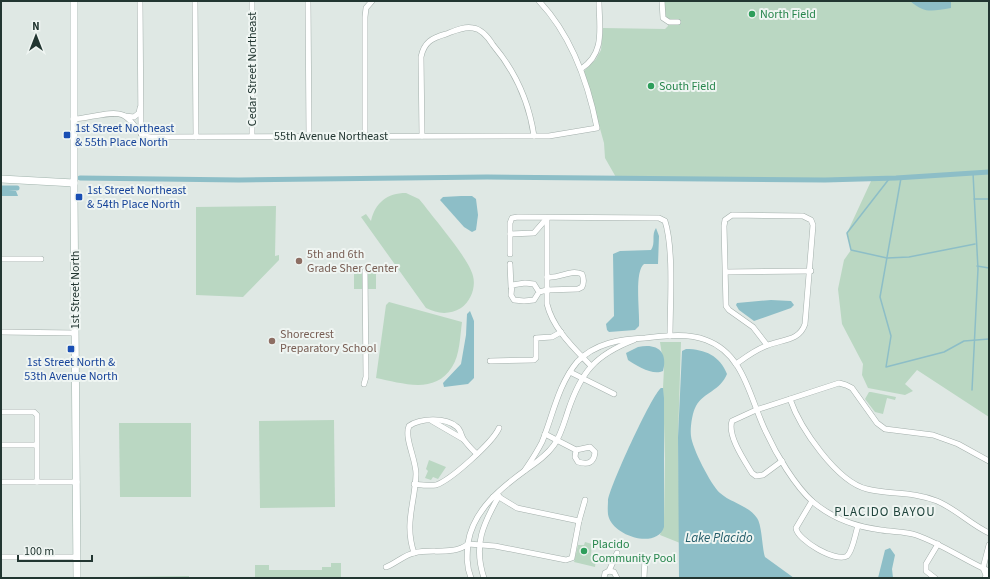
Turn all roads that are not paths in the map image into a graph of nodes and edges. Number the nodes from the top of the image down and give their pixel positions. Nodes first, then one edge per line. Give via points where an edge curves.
1 (74, 1) edge
2 (140, 1) edge
3 (195, 1) edge
4 (252, 1) edge
5 (308, 1) edge
6 (372, 1) edge
7 (539, 1) edge
8 (599, 1) edge
9 (662, 1) edge
10 (678, 22) dead end
11 (581, 69) junction
12 (140, 105) junction
13 (125, 116) junction
14 (74, 119) junction
15 (141, 134) junction
16 (252, 136) junction
17 (309, 136) junction
18 (365, 136) junction
19 (422, 136) junction
20 (534, 136) junction
21 (196, 137) junction
22 (1, 179) edge
23 (74, 183) junction
24 (547, 218) junction
25 (510, 234) junction
26 (510, 254) dead end
27 (1, 259) edge
28 (41, 259) dead end
29 (510, 264) dead end
30 (365, 271) dead end
31 (811, 271) junction
32 (726, 272) junction
33 (547, 278) junction
34 (510, 289) junction
35 (547, 290) junction
36 (539, 292) junction
37 (1, 332) edge
38 (561, 332) junction
39 (75, 333) junction
40 (670, 336) junction
41 (638, 338) junction
42 (767, 345) junction
43 (583, 357) junction
44 (490, 361) dead end
45 (736, 364) junction
46 (591, 366) junction
47 (570, 372) junction
48 (582, 378) junction
49 (364, 384) dead end
50 (614, 394) dead end
51 (790, 399) junction
52 (756, 410) junction
53 (1, 412) edge
54 (432, 421) junction
55 (499, 428) dead end
56 (545, 434) junction
57 (463, 439) junction
58 (557, 440) junction
59 (1, 445) edge
60 (36, 445) junction
61 (576, 450) dead end
62 (477, 454) junction
63 (782, 461) junction
64 (989, 461) edge
65 (525, 470) junction
66 (1, 482) edge
67 (37, 482) junction
68 (76, 482) junction
69 (414, 484) junction
70 (501, 491) junction
71 (492, 497) junction
72 (499, 497) junction
73 (585, 500) dead end
74 (812, 501) junction
75 (579, 521) junction
76 (858, 526) junction
77 (989, 533) edge
78 (938, 544) junction
79 (480, 545) junction
80 (989, 545) edge
81 (466, 546) junction
82 (414, 553) junction
83 (617, 553) dead end
84 (1, 557) edge
85 (77, 557) junction
86 (645, 558) dead end
87 (386, 567) dead end
88 (983, 568) junction
89 (609, 571) junction
90 (989, 571) edge
91 (77, 578) edge
92 (471, 578) edge
93 (484, 578) edge
94 (604, 578) edge
95 (617, 578) edge
96 (644, 578) edge
97 (935, 578) edge
98 (985, 578) edge

1 - 14 street, 1st Street North
2 - 12 street
3 - 21 street
4 - 16 street, Cedar Street Northeast
5 - 17 street
6 - 18 street via 366,8 365,17
7 - 11 street via 564,36
8 - 11 street via 597,52
9 - 10 street via 663,18 666,21
11 - 20 street, 55th Avenue Northeast via 597,128
12 - 13 street via 137,115
12 - 15 street
13 - 14 street via 114,114
13 - 15 street
14 - 23 street, 1st Street North
15 - 21 street, 55th Avenue Northeast via 151,137
16 - 17 street, 55th Avenue Northeast
16 - 21 street, 55th Avenue Northeast
17 - 18 street, 55th Avenue Northeast
18 - 19 street, 55th Avenue Northeast
19 - 20 street, 55th Avenue Northeast
19 - 20 street via 422,52 428,42 437,36 469,27 483,32 507,63 529,110
22 - 23 street
23 - 39 street, 1st Street North
24 - 25 street via 534,233
24 - 25 street via 512,218
24 - 33 street
24 - 40 street via 659,218 665,221 669,260
25 - 26 street
27 - 28 street
29 - 34 street
30 - 49 street
31 - 32 street
31 - 32 street via 811,220 803,216 732,215 725,220 724,226
31 - 42 street via 803,330 793,338
32 - 42 street via 726,306 754,327
33 - 35 street
33 - 35 street via 572,272 584,277 582,287 578,290
34 - 36 street via 517,284 534,284
34 - 36 street via 514,300 518,301 534,300
35 - 36 street
35 - 38 street via 550,316
37 - 39 street
38 - 43 street
38 - 44 street via 552,337 536,338 534,360
39 - 68 street, 1st Street North
40 - 41 street
40 - 45 street via 697,337 708,341 727,353
41 - 43 street via 613,341
41 - 46 street via 606,352
42 - 45 street
43 - 46 street
43 - 47 street
45 - 52 street via 747,384
46 - 48 street
47 - 48 street
47 - 56 street via 562,386
48 - 50 street
48 - 58 street via 577,385
51 - 52 street
51 - 64 street via 839,383 846,385 852,388 877,423 885,429 933,435 958,444
51 - 77 street via 799,421 815,443 837,471 855,485 868,489 908,493 938,502
52 - 63 street
52 - 63 street via 732,421 730,426 741,455 756,476 763,475
53 - 60 street via 34,412 37,415
54 - 57 street
54 - 57 street via 444,421 456,426
54 - 69 street via 418,421 407,430 415,462
55 - 62 street via 493,440
56 - 58 street
56 - 65 street
57 - 62 street
58 - 61 street
58 - 65 street via 549,452
59 - 60 street
60 - 67 street
62 - 69 street via 442,482 430,485
63 - 74 street
65 - 70 street
66 - 67 street
67 - 68 street
68 - 85 street, 1st Street North
69 - 82 street via 409,525
70 - 71 street
70 - 72 street
71 - 72 street
71 - 81 street via 474,523
72 - 75 street via 517,508
72 - 79 street via 485,522
73 - 75 street
74 - 76 street via 823,510
74 - 76 street via 796,528 798,536 816,548 840,558 846,557
75 - 79 street via 574,553 568,560
76 - 78 street via 903,532
78 - 88 street
78 - 97 street via 926,564 926,571
79 - 81 street
79 - 93 street
80 - 88 street
81 - 82 street via 452,550
81 - 92 street via 466,564
82 - 87 street
83 - 89 street
84 - 85 street
85 - 91 street, 1st Street North
86 - 96 street
88 - 90 street
88 - 98 street
89 - 94 street via 605,573
89 - 95 street via 614,572

